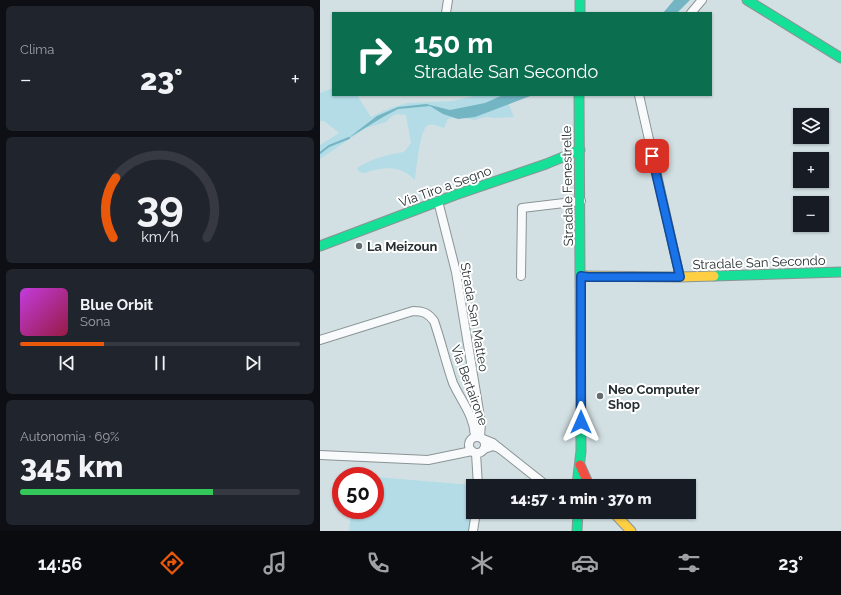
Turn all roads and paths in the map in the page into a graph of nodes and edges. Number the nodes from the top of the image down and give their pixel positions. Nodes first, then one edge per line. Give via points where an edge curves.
1 (448, 0) edge
2 (580, 0) edge
3 (702, 0) edge
4 (747, 0) edge
5 (446, 12) edge
6 (580, 12) edge
7 (692, 12) edge
8 (841, 58) edge
9 (580, 96) edge
10 (639, 96) edge
11 (580, 150) junction
12 (438, 201) junction
13 (581, 201) junction
14 (320, 246) edge
15 (841, 272) edge
16 (521, 276) dead end
17 (581, 276) junction
18 (680, 277) junction
19 (320, 340) edge
20 (479, 437) junction
21 (499, 448) junction
22 (477, 451) junction
23 (320, 455) edge
24 (580, 465) junction
25 (478, 479) edge
26 (538, 479) edge
27 (578, 479) edge
28 (586, 479) edge
29 (475, 519) edge
30 (578, 519) edge
31 (619, 519) edge
32 (473, 531) edge
33 (577, 531) edge
34 (631, 531) edge

1 - 5 street
2 - 6 street
3 - 7 street
4 - 8 street
9 - 11 street, Stradale Fenestrelle
10 - 18 street
11 - 12 street, Via Tiro a Segno
11 - 13 street, Stradale Fenestrelle
12 - 14 street, Via Tiro a Segno
12 - 20 street, Strada San Matteo via 456,272 481,423
13 - 16 street via 522,208
13 - 17 street, Stradale Fenestrelle
15 - 18 street, Stradale San Secondo
17 - 18 street, Stradale San Secondo
17 - 24 street, Stradale Fenestrelle
19 - 20 street, Via Bertairone via 413,311 429,315 434,320 454,383 469,410
20 - 21 street
20 - 22 street via 485,444
20 - 22 street via 471,438 468,444 469,449
21 - 22 street via 493,446
21 - 26 street
22 - 23 street via 428,460
22 - 25 street
24 - 27 street, Stradale Fenestrelle
24 - 28 street
29 - 32 street
30 - 33 street
31 - 34 street

